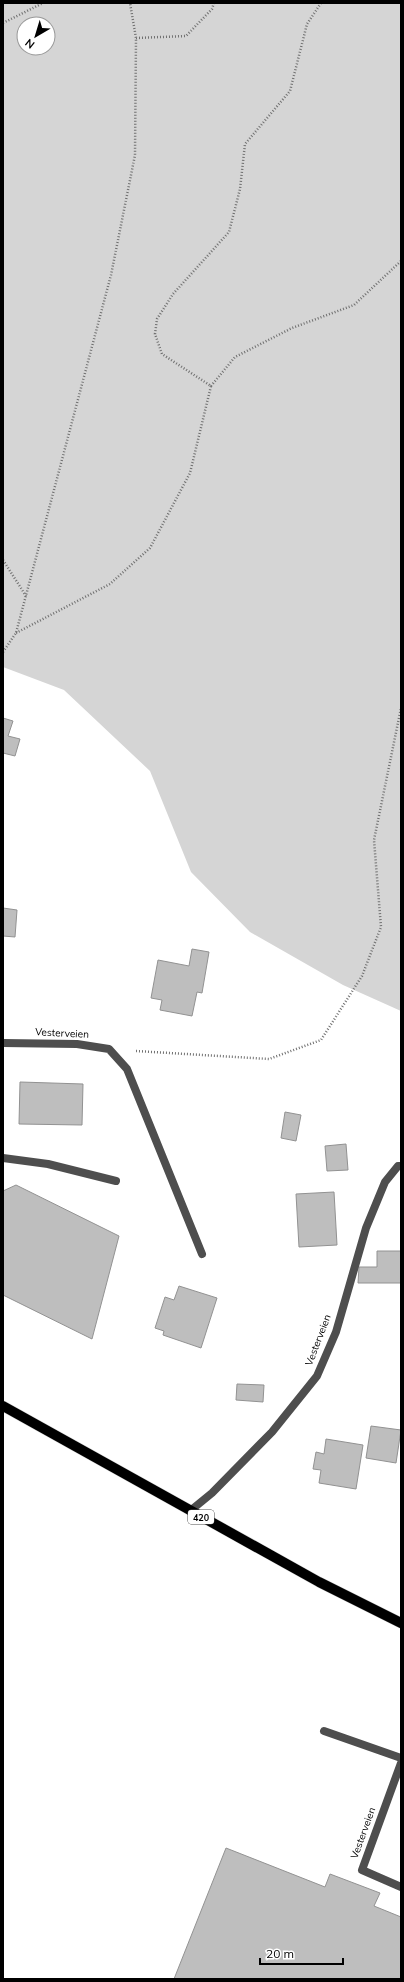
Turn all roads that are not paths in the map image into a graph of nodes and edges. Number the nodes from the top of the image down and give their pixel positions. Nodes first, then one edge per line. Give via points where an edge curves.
1 (3, 1043) edge
2 (3, 1158) edge
3 (401, 1166) edge
4 (116, 1181) dead end
5 (202, 1254) dead end
6 (3, 1406) edge
7 (190, 1511) junction
8 (401, 1623) edge
9 (324, 1731) dead end
10 (401, 1758) edge
11 (401, 1763) edge
12 (401, 1887) edge

1 - 5 street, Vesterveien via 77,1044 110,1049 127,1069
2 - 4 street via 48,1164
3 - 7 street, Vesterveien via 398,1166 385,1182 366,1228 336,1332 317,1376 272,1432 212,1493
6 - 7 main road, 420
7 - 8 main road, 420 via 319,1582
9 - 10 street
11 - 12 street, Vesterveien via 362,1870

